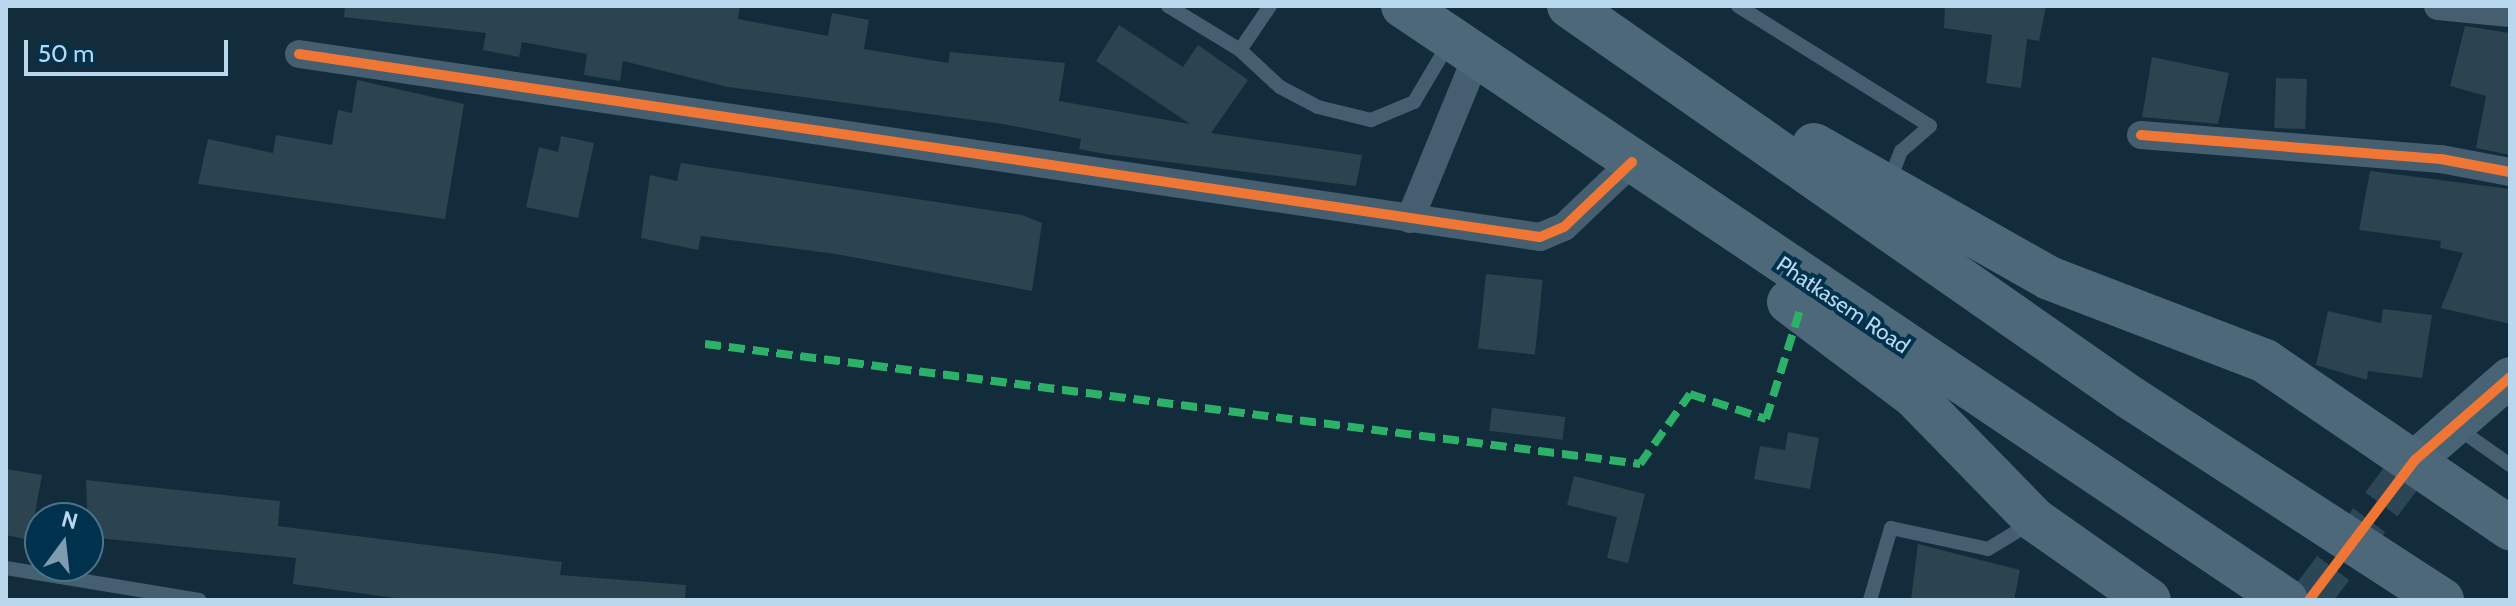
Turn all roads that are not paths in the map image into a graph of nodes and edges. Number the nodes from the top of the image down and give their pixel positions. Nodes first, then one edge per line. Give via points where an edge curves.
1 (1168, 6) edge
2 (1270, 6) edge
3 (1403, 6) edge
4 (1569, 6) edge
5 (1738, 6) edge
6 (2438, 6) edge
7 (2510, 13) edge
8 (1464, 48) junction
9 (1240, 50) junction
10 (299, 54) dead end
11 (1730, 116) junction
12 (2141, 135) dead end
13 (1632, 162) junction
14 (2510, 172) edge
15 (1887, 186) junction
16 (1410, 219) junction
17 (1742, 236) junction
18 (2510, 377) edge
19 (2452, 425) junction
20 (2415, 460) junction
21 (2510, 465) edge
22 (2035, 520) junction
23 (2510, 528) edge
24 (6, 568) edge
25 (199, 600) edge
26 (1870, 600) edge
27 (2149, 600) edge
28 (2286, 600) edge
29 (2442, 600) edge

1 - 9 lane
2 - 9 lane
3 - 8 highway, Phatkasem Road
4 - 11 highway
5 - 15 lane via 1930,126 1901,151
6 - 7 street
8 - 9 lane via 1414,102 1371,120 1318,107 1280,87
8 - 13 highway, Phatkasem Road
8 - 16 street
10 - 16 street
11 - 15 highway via 1776,123
11 - 29 highway via 2131,398
12 - 14 street via 2441,159
13 - 16 street via 1564,227 1540,237
13 - 17 highway, Phatkasem Road
15 - 20 highway via 2049,278 2265,361
17 - 22 highway via 1760,280 1913,395
17 - 28 highway, Phatkasem Road
18 - 19 street
19 - 20 street
19 - 21 lane
20 - 23 highway
22 - 26 lane via 1988,549 1891,528
22 - 27 highway
24 - 25 lane

